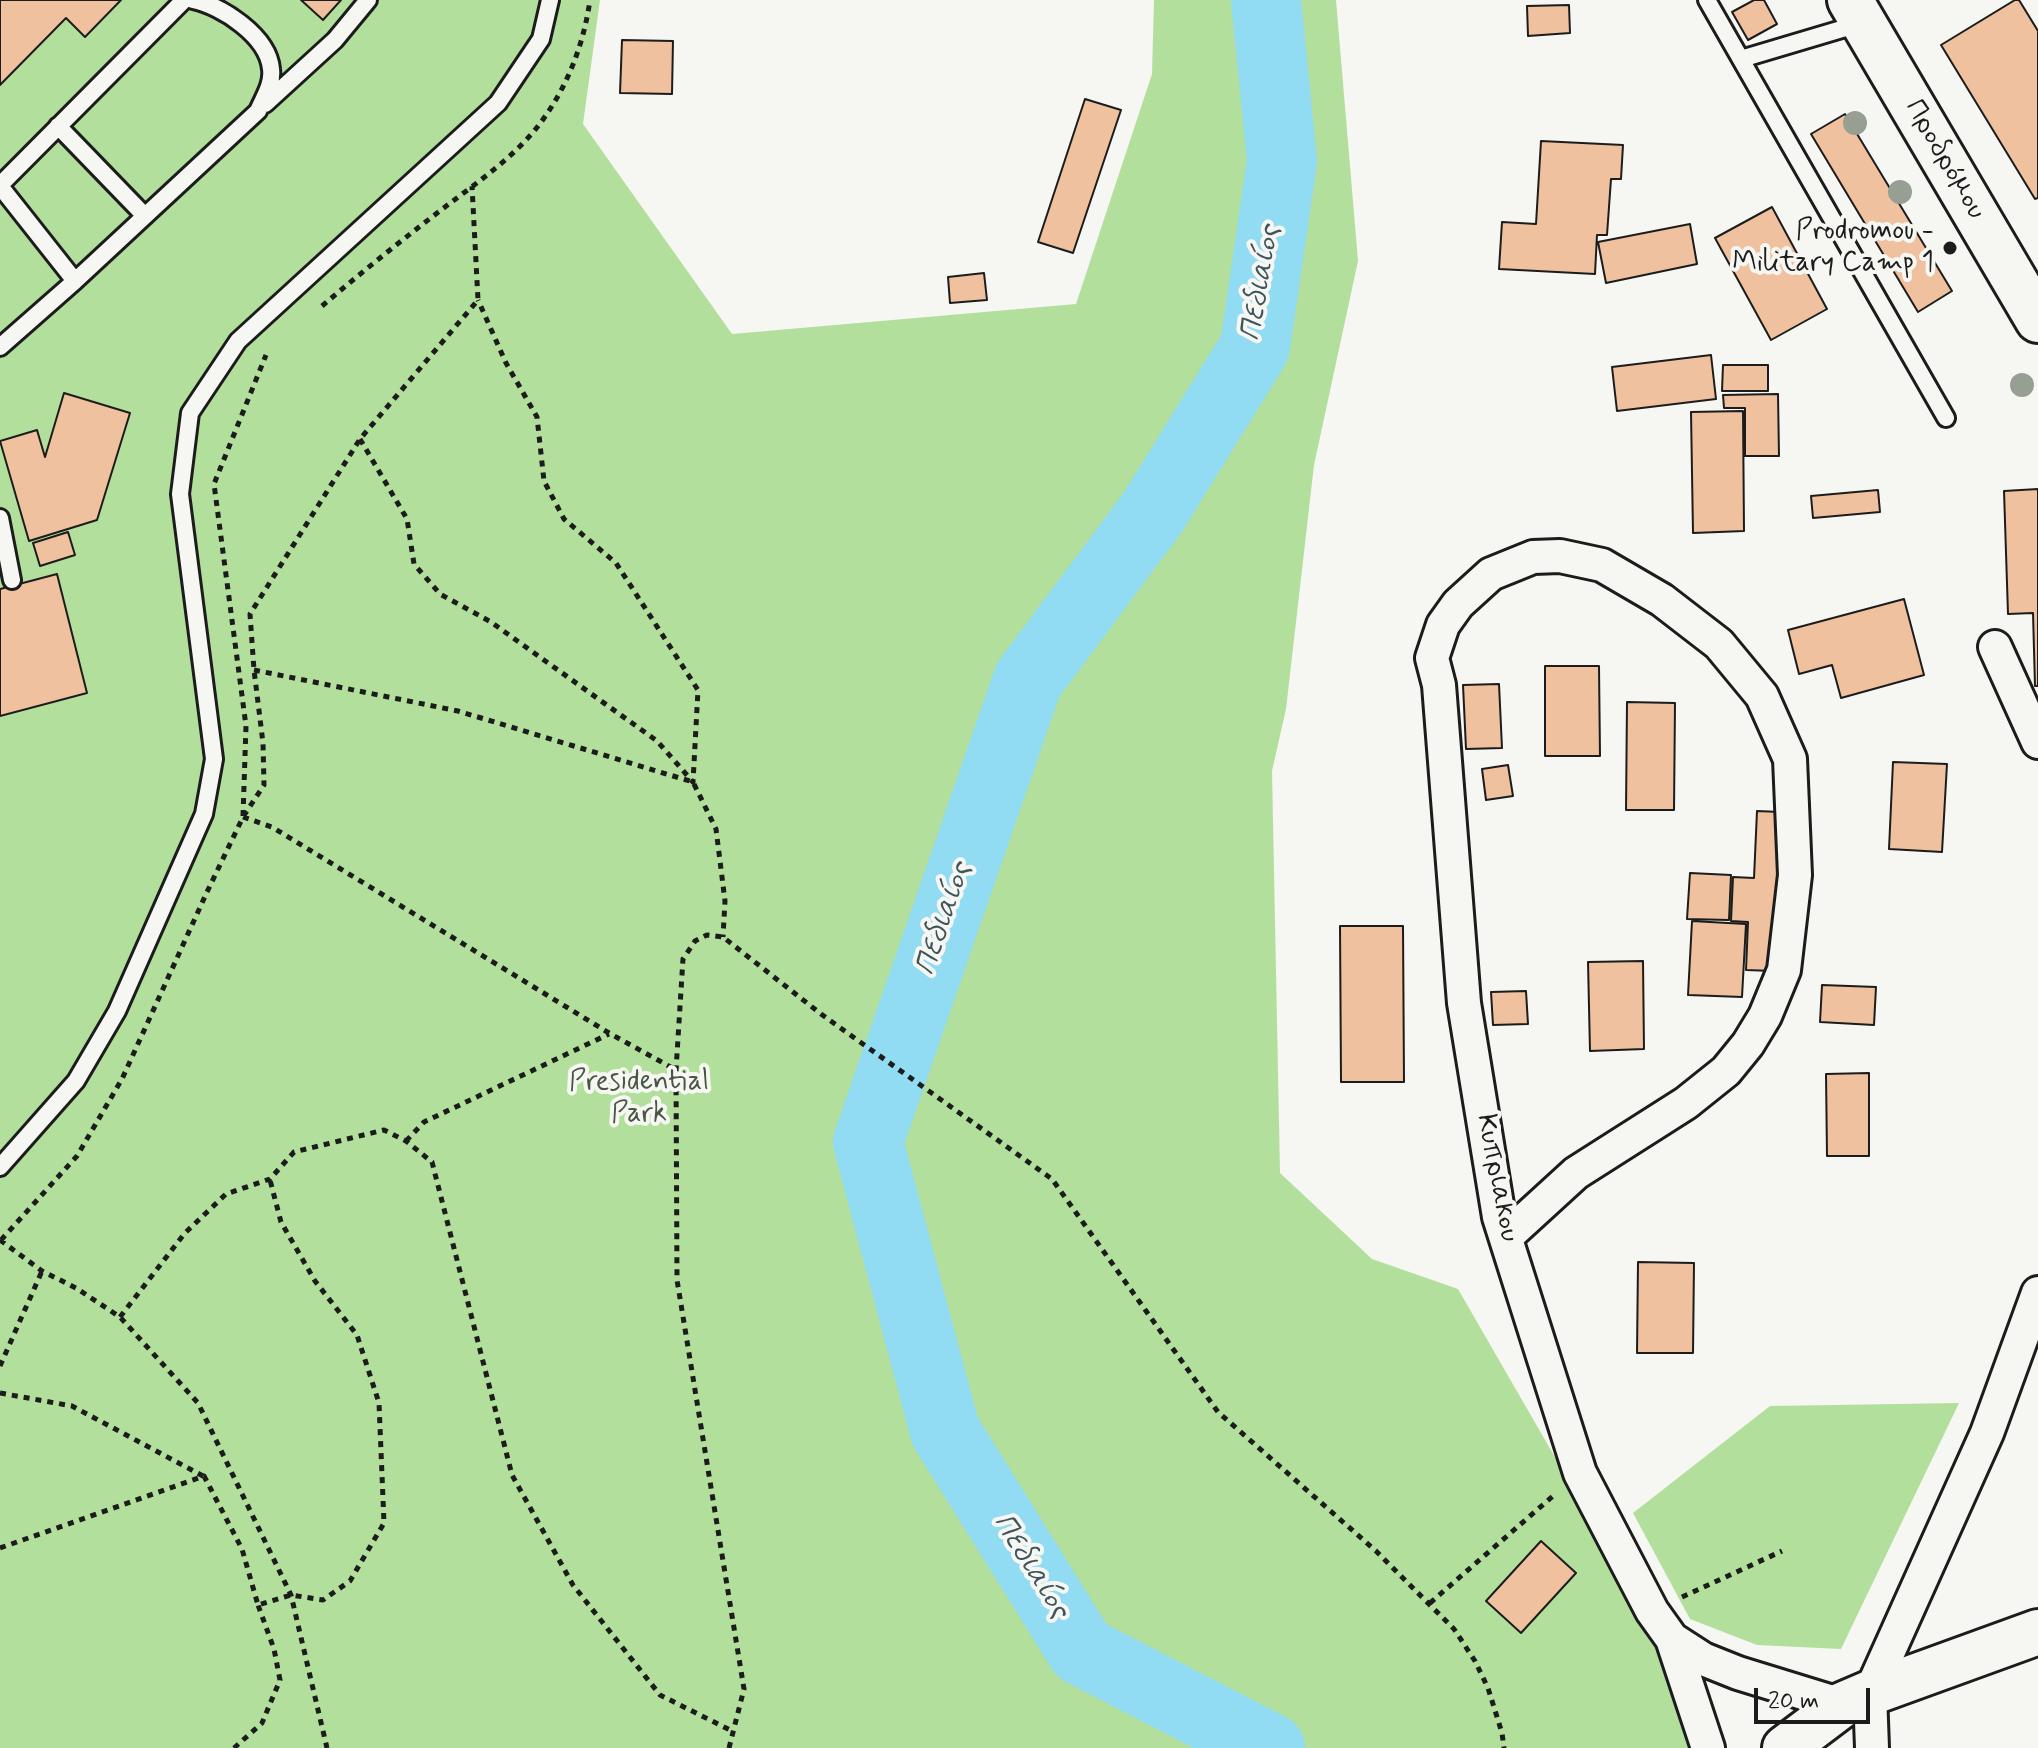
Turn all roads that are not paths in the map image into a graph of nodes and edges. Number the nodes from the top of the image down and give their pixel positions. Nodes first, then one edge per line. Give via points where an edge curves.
1 (184, 0) edge
2 (193, 0) edge
3 (368, 0) edge
4 (550, 0) edge
5 (1715, 3) edge
6 (1856, 11) edge
7 (1741, 59) junction
8 (258, 111) junction
9 (58, 126) junction
10 (0, 185) edge
11 (145, 216) junction
12 (75, 281) junction
13 (2038, 320) edge
14 (0, 347) edge
15 (1946, 418) dead end
16 (0, 518) edge
17 (12, 580) dead end
18 (1995, 647) dead end
19 (2038, 742) edge
20 (0, 1167) edge
21 (1506, 1237) junction
22 (2038, 1293) edge
23 (2038, 1632) edge
24 (1672, 1639) junction
25 (1856, 1699) junction
26 (1708, 1748) edge
27 (1785, 1748) edge
28 (1872, 1748) edge

1 - 9 lane
2 - 8 lane via 241,22 266,53 272,67
3 - 8 lane via 335,40
4 - 20 lane via 541,39 498,103 238,341 190,413 180,494 214,759 204,814 117,1011 76,1081
5 - 7 lane
6 - 7 lane
6 - 13 main road, Προδρόμου
7 - 15 lane
8 - 11 lane
9 - 10 lane
9 - 11 lane
10 - 12 lane
11 - 12 lane
12 - 14 lane
16 - 17 lane
18 - 19 street
21 - 21 street, Κυπριακου via 1576,1173 1726,1071 1765,1016 1784,970 1795,875 1790,759 1762,696 1719,644 1662,600 1602,565 1560,556 1533,557 1491,574 1443,625 1432,658 1439,685 1464,1003
21 - 24 street, Κυπριακου via 1580,1473
22 - 25 street via 1987,1433
23 - 25 main road
24 - 25 street, Κυπριακου via 1738,1673
24 - 26 street, Κυπριακου
25 - 27 main road
25 - 28 street

